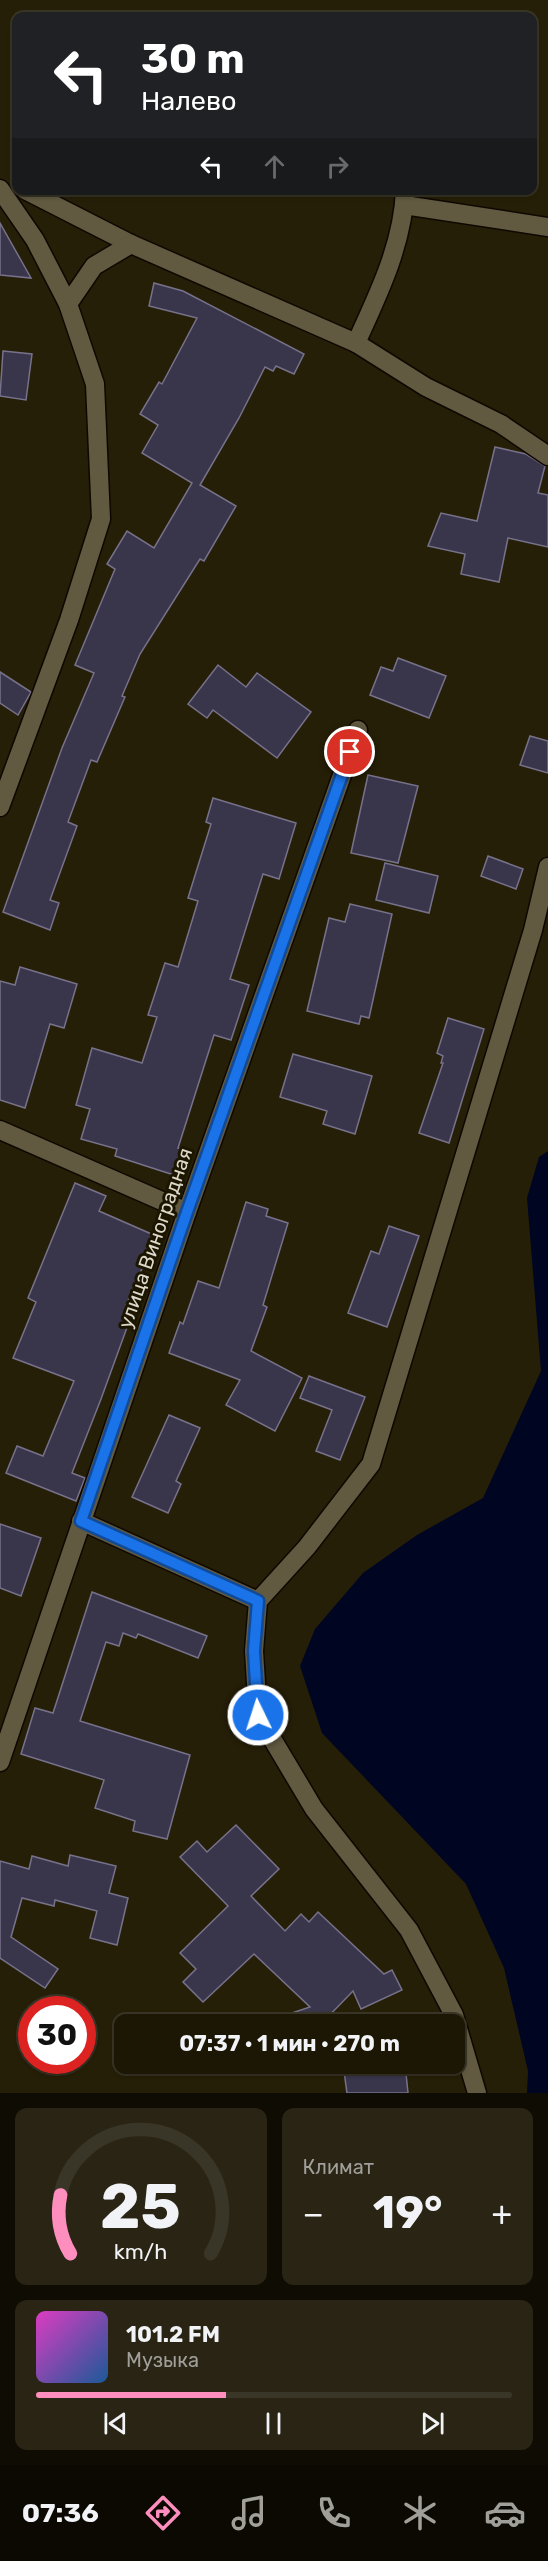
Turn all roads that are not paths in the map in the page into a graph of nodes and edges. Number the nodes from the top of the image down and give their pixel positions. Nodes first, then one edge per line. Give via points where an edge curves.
1 (0, 189) edge
2 (36, 195) edge
3 (404, 197) edge
4 (548, 227) edge
5 (131, 244) junction
6 (68, 304) junction
7 (356, 344) junction
8 (548, 456) edge
9 (358, 730) dead end
10 (0, 807) edge
11 (548, 867) edge
12 (0, 1130) edge
13 (187, 1212) junction
14 (81, 1521) junction
15 (258, 1601) junction
16 (0, 1762) edge
17 (477, 2093) edge

1 - 6 street via 34,240
2 - 5 street
3 - 4 street
3 - 7 street via 388,274
5 - 6 street via 94,266
5 - 7 street
6 - 10 street via 95,384 101,519 69,620
7 - 8 street via 426,387 501,424
9 - 13 street, улица Виноградная
11 - 15 street via 533,930 370,1464 307,1548
12 - 13 street
13 - 14 street, улица Виноградная
14 - 15 street
14 - 16 street, улица Виноградная
15 - 17 street via 254,1651 258,1715 314,1809 409,1930 454,2015

